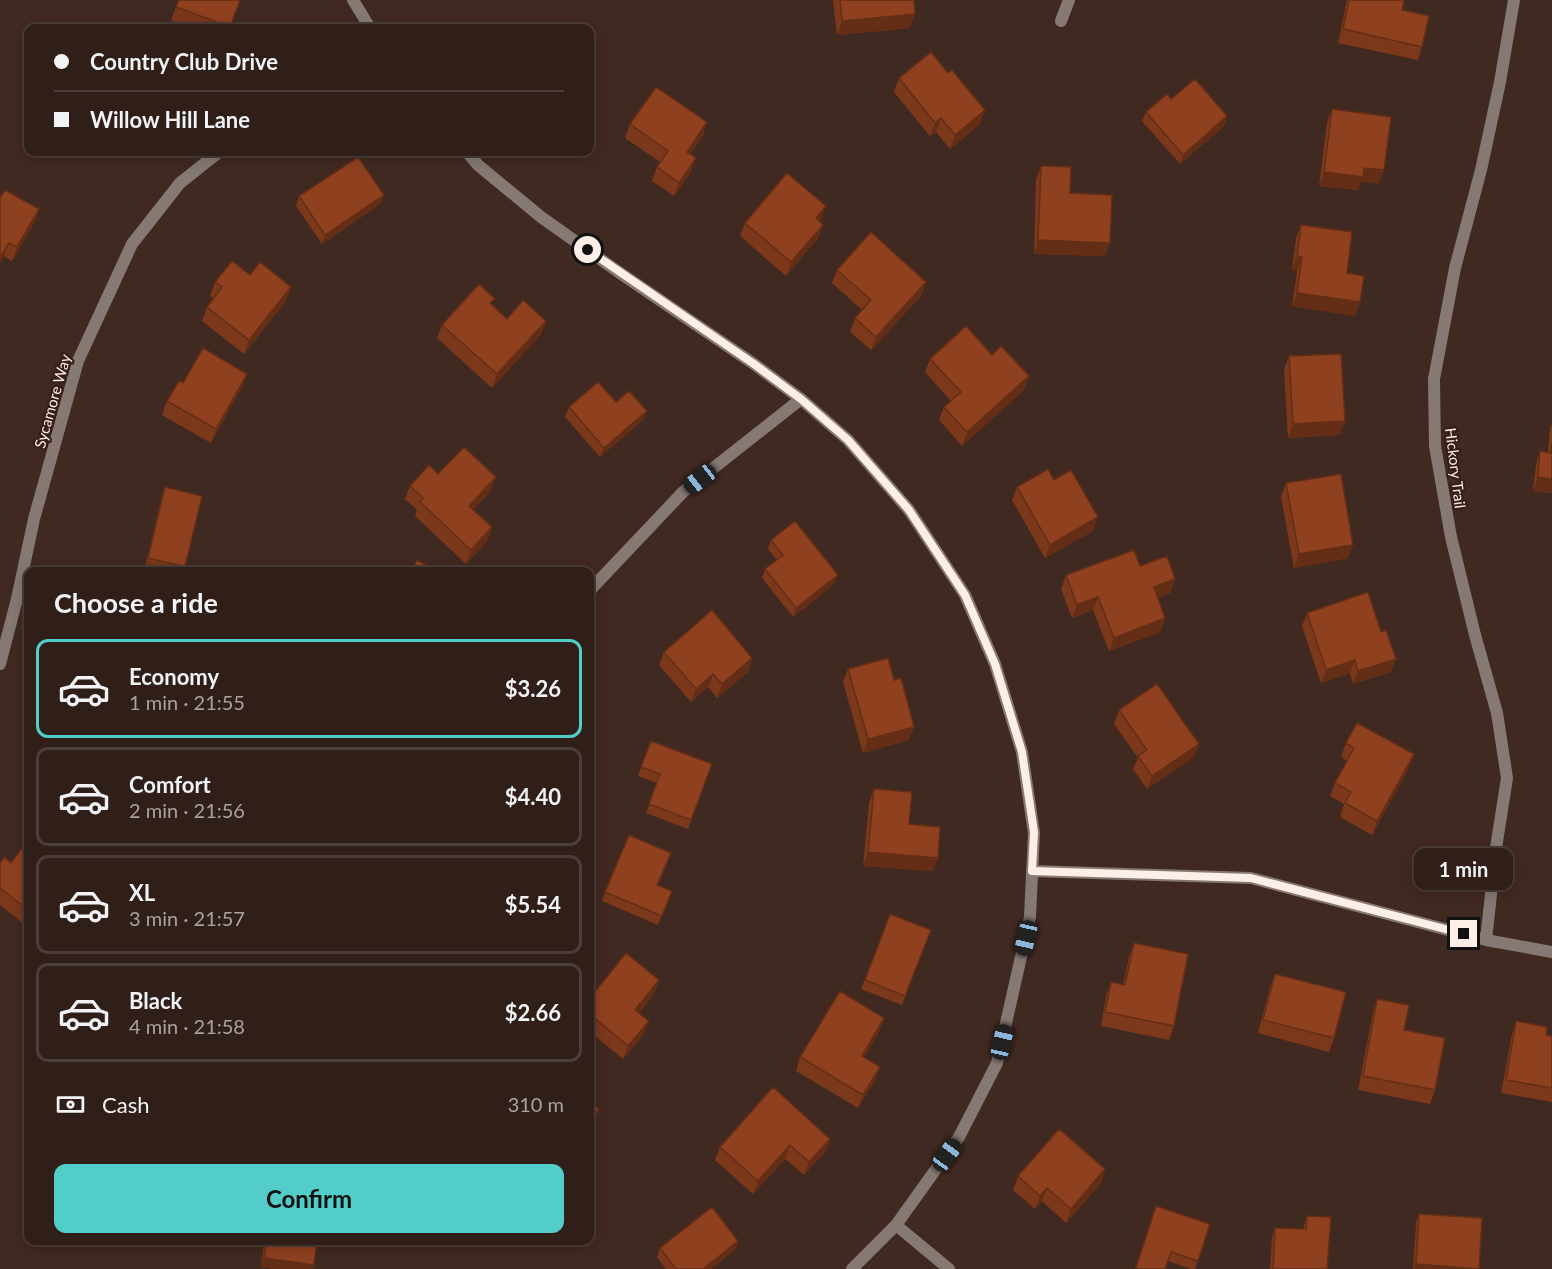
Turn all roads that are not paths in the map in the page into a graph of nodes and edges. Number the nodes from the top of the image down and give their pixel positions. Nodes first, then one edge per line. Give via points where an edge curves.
1 (353, 0) edge
2 (1069, 0) edge
3 (1514, 0) edge
4 (1061, 21) dead end
5 (368, 24) edge
6 (214, 156) edge
7 (470, 156) edge
8 (801, 399) junction
9 (594, 586) edge
10 (0, 664) edge
11 (1032, 871) junction
12 (1486, 940) junction
13 (1552, 952) edge
14 (896, 1225) junction
15 (852, 1269) edge
16 (949, 1269) edge

1 - 5 street
2 - 4 street
3 - 12 street, Hickory Trail via 1498,93 1455,268 1434,379 1435,446 1451,537 1497,713 1507,778
6 - 10 street, Sycamore Way via 180,183 132,244 78,361 34,519
7 - 8 street via 541,217
8 - 9 street via 683,492
8 - 11 street via 848,440 909,510 965,595 995,664 1022,752 1034,832
11 - 12 street via 1251,878
11 - 14 street via 1030,917 997,1063 959,1137
12 - 13 street
14 - 15 street
14 - 16 street

